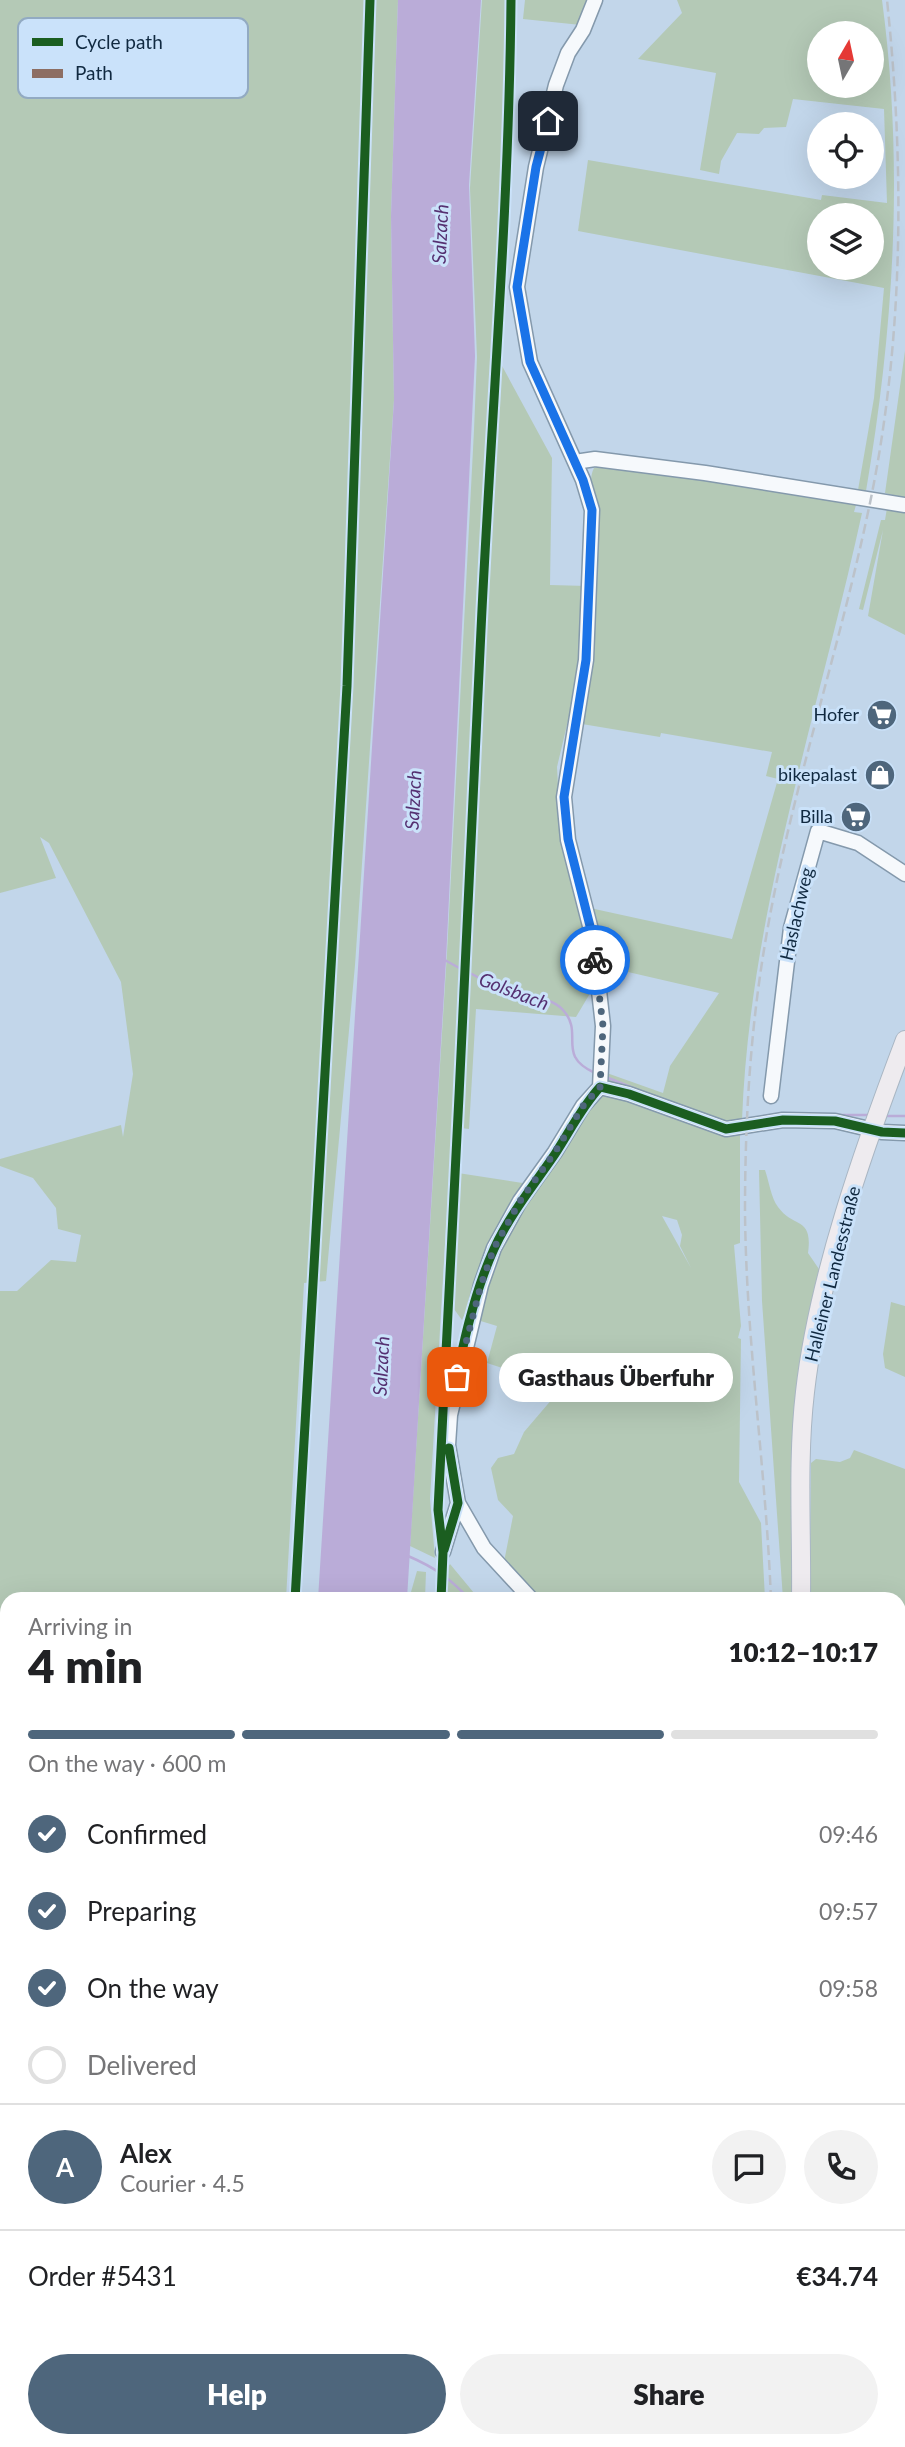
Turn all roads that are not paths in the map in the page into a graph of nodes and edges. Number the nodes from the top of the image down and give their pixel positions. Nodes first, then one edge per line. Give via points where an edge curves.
1 (595, 0) edge
2 (575, 462) junction
3 (905, 505) edge
4 (905, 874) edge
5 (905, 1040) edge
6 (600, 1087) junction
7 (771, 1097) dead end
8 (876, 1120) junction
9 (905, 1133) edge
10 (458, 1503) junction
11 (443, 1552) dead end
12 (525, 1592) edge
13 (802, 1592) edge

1 - 2 street via 556,85 536,167 517,287 530,362
2 - 3 street via 594,459 705,473
2 - 6 street via 588,493 593,533 586,660 564,797 568,839 597,974 603,1026
4 - 7 street, Haslachweg via 858,843 818,831 791,928
5 - 8 main road, Halleiner Landesstraße
6 - 8 street via 717,1128 792,1120
6 - 10 street via 520,1201 494,1248 481,1285 450,1415 449,1447
8 - 9 street
8 - 13 main road, Halleiner Landesstraße via 811,1348 802,1421
10 - 11 street
10 - 12 street via 484,1548

